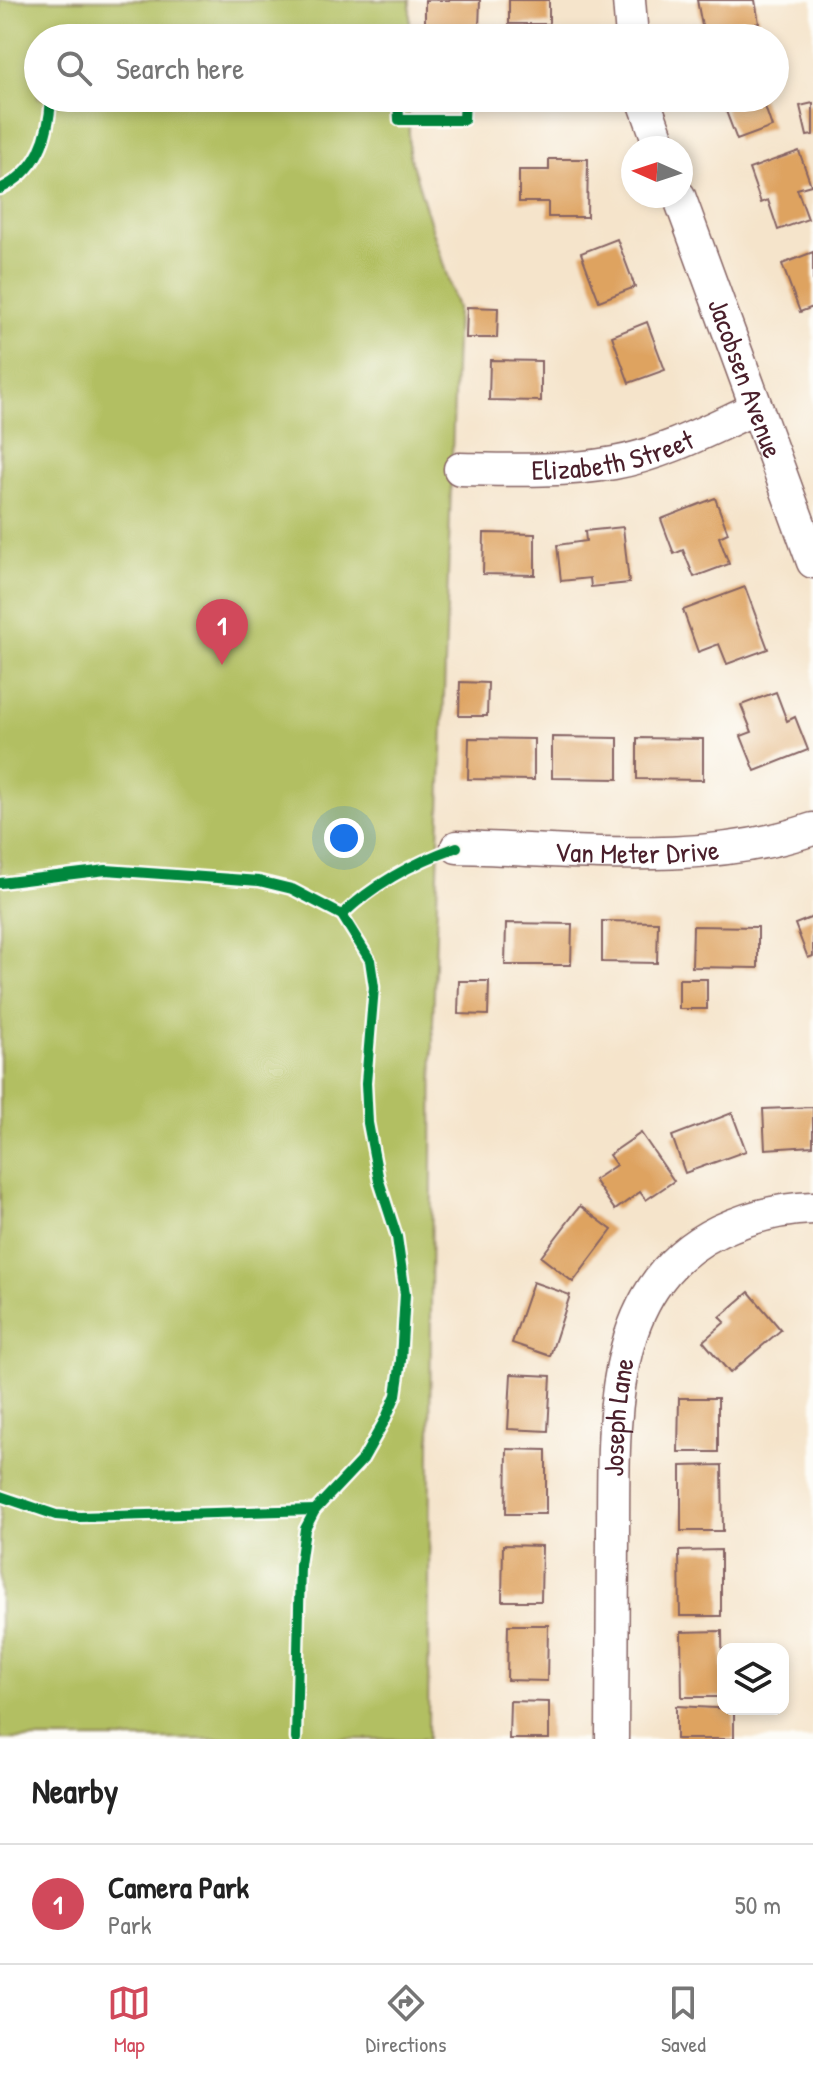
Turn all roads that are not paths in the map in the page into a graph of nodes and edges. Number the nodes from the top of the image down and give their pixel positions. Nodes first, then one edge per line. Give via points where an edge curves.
1 (629, 0) edge
2 (631, 24) edge
3 (648, 112) edge
4 (657, 136) edge
5 (683, 208) edge
6 (756, 408) junction
7 (460, 469) dead end
8 (813, 562) edge
9 (813, 829) edge
10 (457, 847) dead end
11 (813, 1208) edge
12 (612, 1739) edge

1 - 2 street
3 - 4 street
5 - 6 street, Jacobsen Avenue
6 - 7 street, Elizabeth Street via 678,444 614,463 550,470
6 - 8 street, Jacobsen Avenue
9 - 10 street, Van Meter Drive via 770,842 687,852
11 - 12 street, Joseph Lane via 769,1213 703,1239 675,1260 651,1289 632,1327 614,1426

